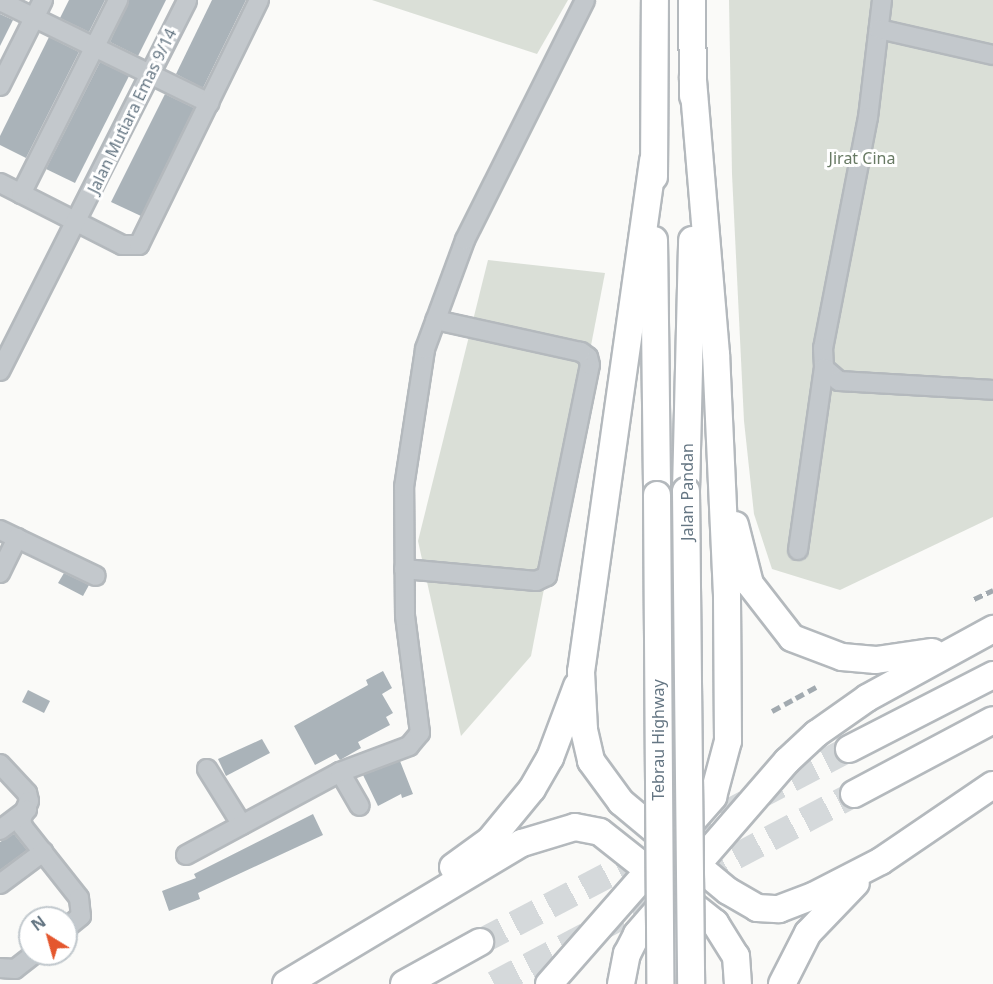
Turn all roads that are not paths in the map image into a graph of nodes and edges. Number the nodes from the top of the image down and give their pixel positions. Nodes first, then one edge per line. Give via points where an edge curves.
1 (43, 0) edge
2 (118, 0) edge
3 (187, 0) edge
4 (259, 0) edge
5 (585, 0) edge
6 (656, 0) edge
7 (692, 0) edge
8 (882, 0) edge
9 (0, 1) edge
10 (34, 18) junction
11 (879, 29) junction
12 (95, 48) junction
13 (993, 55) edge
14 (151, 74) junction
15 (693, 80) junction
16 (0, 86) edge
17 (209, 103) junction
18 (653, 161) junction
19 (0, 183) edge
20 (21, 194) junction
21 (78, 222) junction
22 (435, 320) junction
23 (824, 368) junction
24 (0, 371) edge
25 (993, 390) edge
26 (721, 469) junction
27 (657, 495) joint
28 (0, 530) edge
29 (17, 538) junction
30 (798, 550) dead end
31 (404, 569) junction
32 (0, 573) edge
33 (96, 576) dead end
34 (993, 629) edge
35 (966, 642) junction
36 (581, 672) junction
37 (993, 675) edge
38 (993, 720) edge
39 (849, 749) tunnel mouth
40 (0, 764) edge
41 (207, 769) dead end
42 (340, 772) junction
43 (993, 785) edge
44 (854, 794) tunnel mouth
45 (360, 806) dead end
46 (27, 810) junction
47 (242, 825) junction
48 (0, 830) edge
49 (672, 844) junction
50 (43, 852) junction
51 (186, 855) dead end
52 (881, 861) junction
53 (700, 866) junction
54 (650, 869) junction
55 (0, 884) edge
56 (677, 890) junction
57 (78, 918) edge
58 (480, 942) tunnel mouth
59 (19, 966) edge
60 (0, 968) edge
61 (742, 979) edge
62 (279, 984) edge
63 (286, 984) edge
64 (404, 984) edge
65 (549, 984) edge
66 (621, 984) edge
67 (660, 984) edge
68 (691, 984) edge
69 (782, 984) edge

1 - 10 street
2 - 12 street
3 - 14 street, Jalan Mutiara Emas 9/14
4 - 17 street
5 - 22 street via 465,240
6 - 18 highway, Jalan Pandan
7 - 15 highway, Jalan Pandan
8 - 11 street
9 - 10 street
10 - 12 street
10 - 16 street
11 - 13 street
11 - 23 street via 868,117 823,348
12 - 14 street
12 - 20 street
14 - 17 street
14 - 21 street, Jalan Mutiara Emas 9/14
15 - 26 highway via 716,354
15 - 68 highway, Jalan Pandan, bridge via 686,491
17 - 21 street via 135,247 122,245
18 - 27 highway, Jalan Pandan
18 - 36 highway
19 - 20 street
20 - 21 street
21 - 24 street, Jalan Mutiara Emas 9/14
22 - 31 street via 417,391 404,487
22 - 31 street via 581,352 590,365 547,576 536,581
23 - 25 street via 839,381
23 - 30 street
26 - 35 highway via 750,584 762,605 792,638 842,657 876,660 915,657
26 - 49 highway via 728,741 713,797
27 - 67 highway, Tebrau Highway, bridge
28 - 29 street
29 - 32 street
29 - 33 street
31 - 42 street via 405,616 420,733 409,746
34 - 35 highway
35 - 53 highway via 867,698 816,734 787,761
36 - 49 highway via 584,730 591,761 621,802
36 - 62 highway via 550,758 532,789 490,840
37 - 39 highway
38 - 44 highway
40 - 46 street via 27,793
41 - 47 street
42 - 45 street
42 - 47 street
43 - 52 highway
46 - 48 street
46 - 50 street via 21,820 23,827
47 - 51 street
49 - 53 highway
49 - 54 highway
50 - 55 street
50 - 57 street via 82,905
52 - 53 highway via 779,909 757,908 728,891
52 - 69 highway via 808,933
53 - 56 highway
54 - 56 highway
54 - 63 highway via 600,832 575,827 553,830 522,843
54 - 65 highway
56 - 61 highway via 715,923 728,940
56 - 66 highway via 637,934 627,954
58 - 64 highway
59 - 60 street

